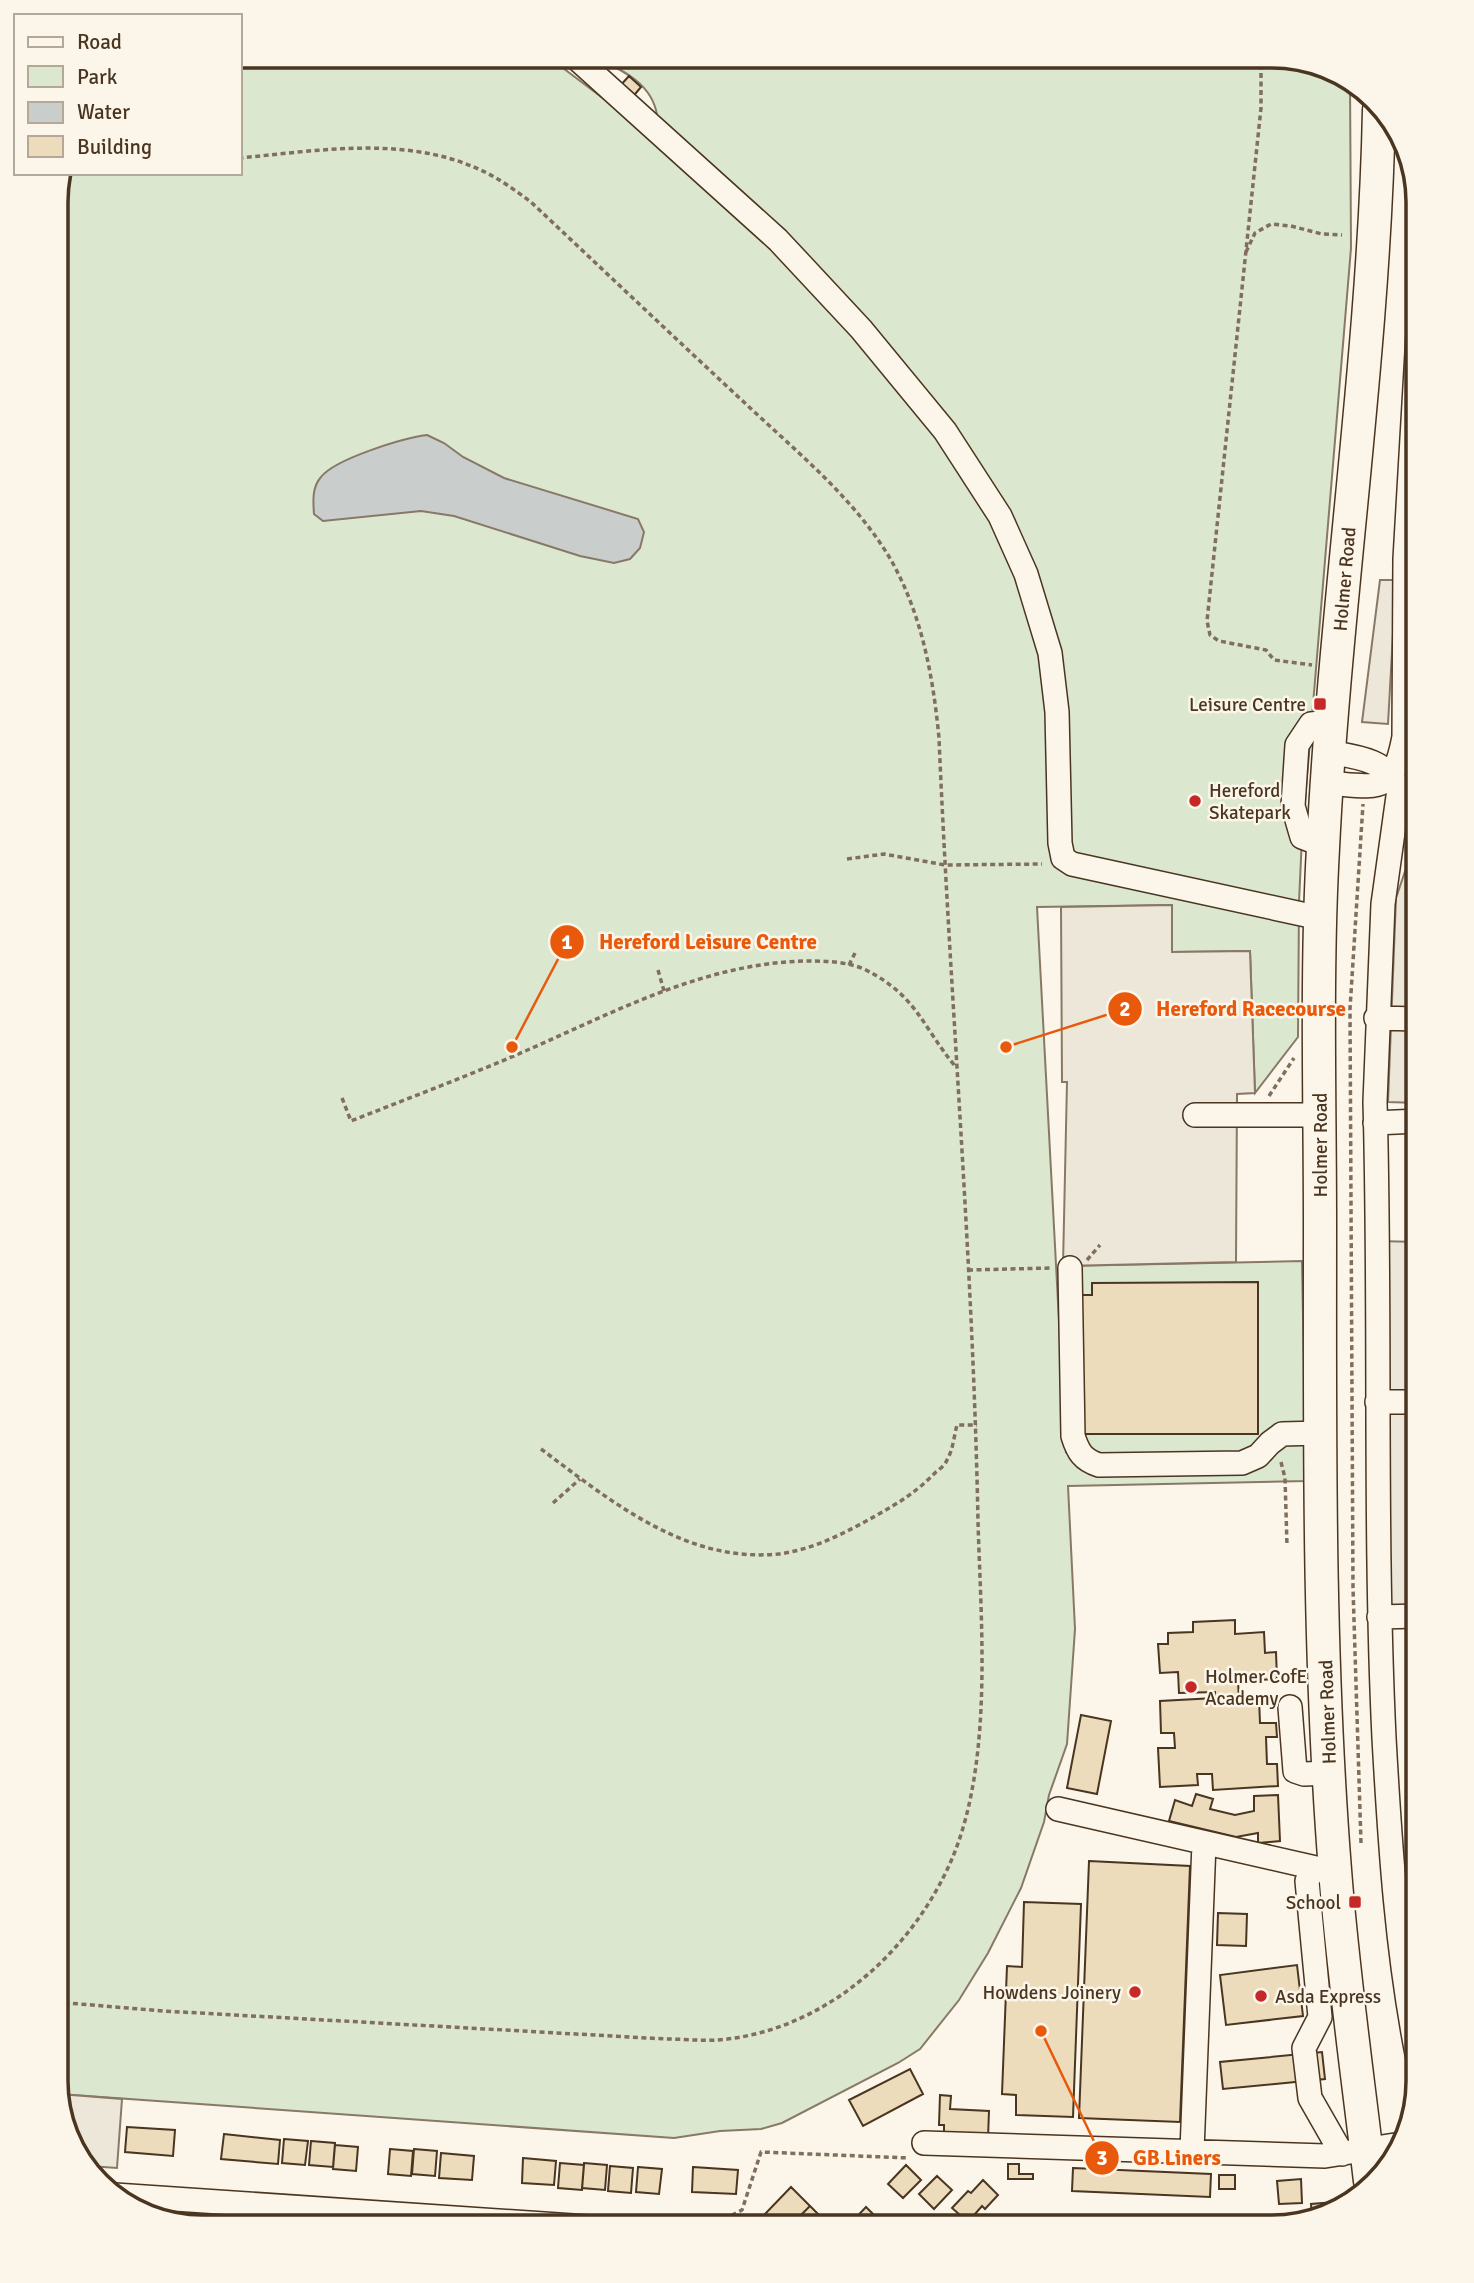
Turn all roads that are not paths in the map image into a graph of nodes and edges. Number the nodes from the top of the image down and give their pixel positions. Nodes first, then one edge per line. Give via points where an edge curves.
1 (588, 69) edge
2 (1379, 122) edge
3 (1406, 746) edge
4 (1328, 752) junction
5 (1403, 785) edge
6 (1323, 845) junction
7 (1320, 918) junction
8 (1376, 1018) junction
9 (1406, 1019) edge
10 (1195, 1115) dead end
11 (1320, 1115) junction
12 (1406, 1122) edge
13 (1376, 1123) junction
14 (1070, 1268) road end
15 (1377, 1402) junction
16 (1406, 1402) edge
17 (1320, 1433) junction
18 (1406, 1616) edge
19 (1379, 1617) junction
20 (1290, 1707) dead end
21 (1329, 1773) junction
22 (1058, 1809) dead end
23 (1203, 1843) junction
24 (1325, 1870) junction
25 (1406, 1932) edge
26 (924, 2143) dead end
27 (1389, 2146) edge
28 (1192, 2151) junction
29 (1354, 2151) junction
30 (1367, 2175) edge
31 (135, 2196) edge
32 (398, 2214) edge

1 - 7 street via 778,240 861,329 945,431 1000,516 1026,574 1050,653 1063,858 1072,864
2 - 4 highway, Holmer Road via 1368,331
3 - 5 street via 1400,757
4 - 5 street via 1371,760
4 - 5 street via 1364,786
4 - 6 highway, Holmer Road
4 - 6 street via 1311,724 1297,745 1293,806 1302,837
5 - 8 street via 1383,904
6 - 7 highway, Holmer Road
7 - 11 highway, Holmer Road
8 - 9 street
8 - 13 street
10 - 11 street
11 - 17 highway, Holmer Road
12 - 13 street
13 - 15 street
14 - 17 street via 1073,1436 1087,1461 1099,1465 1242,1463 1258,1456 1282,1434
15 - 16 street
15 - 19 street
17 - 21 highway, Holmer Road
18 - 19 street
19 - 25 street via 1388,1810
20 - 21 street via 1295,1771
21 - 24 highway, Holmer Road
22 - 23 street
23 - 24 street
23 - 28 street
24 - 29 highway, Holmer Road
24 - 29 street via 1307,1881 1320,2017 1304,2048 1310,2098
26 - 28 street
27 - 29 street
28 - 29 street via 1325,2156
29 - 30 highway, Holmer Road
31 - 32 street

